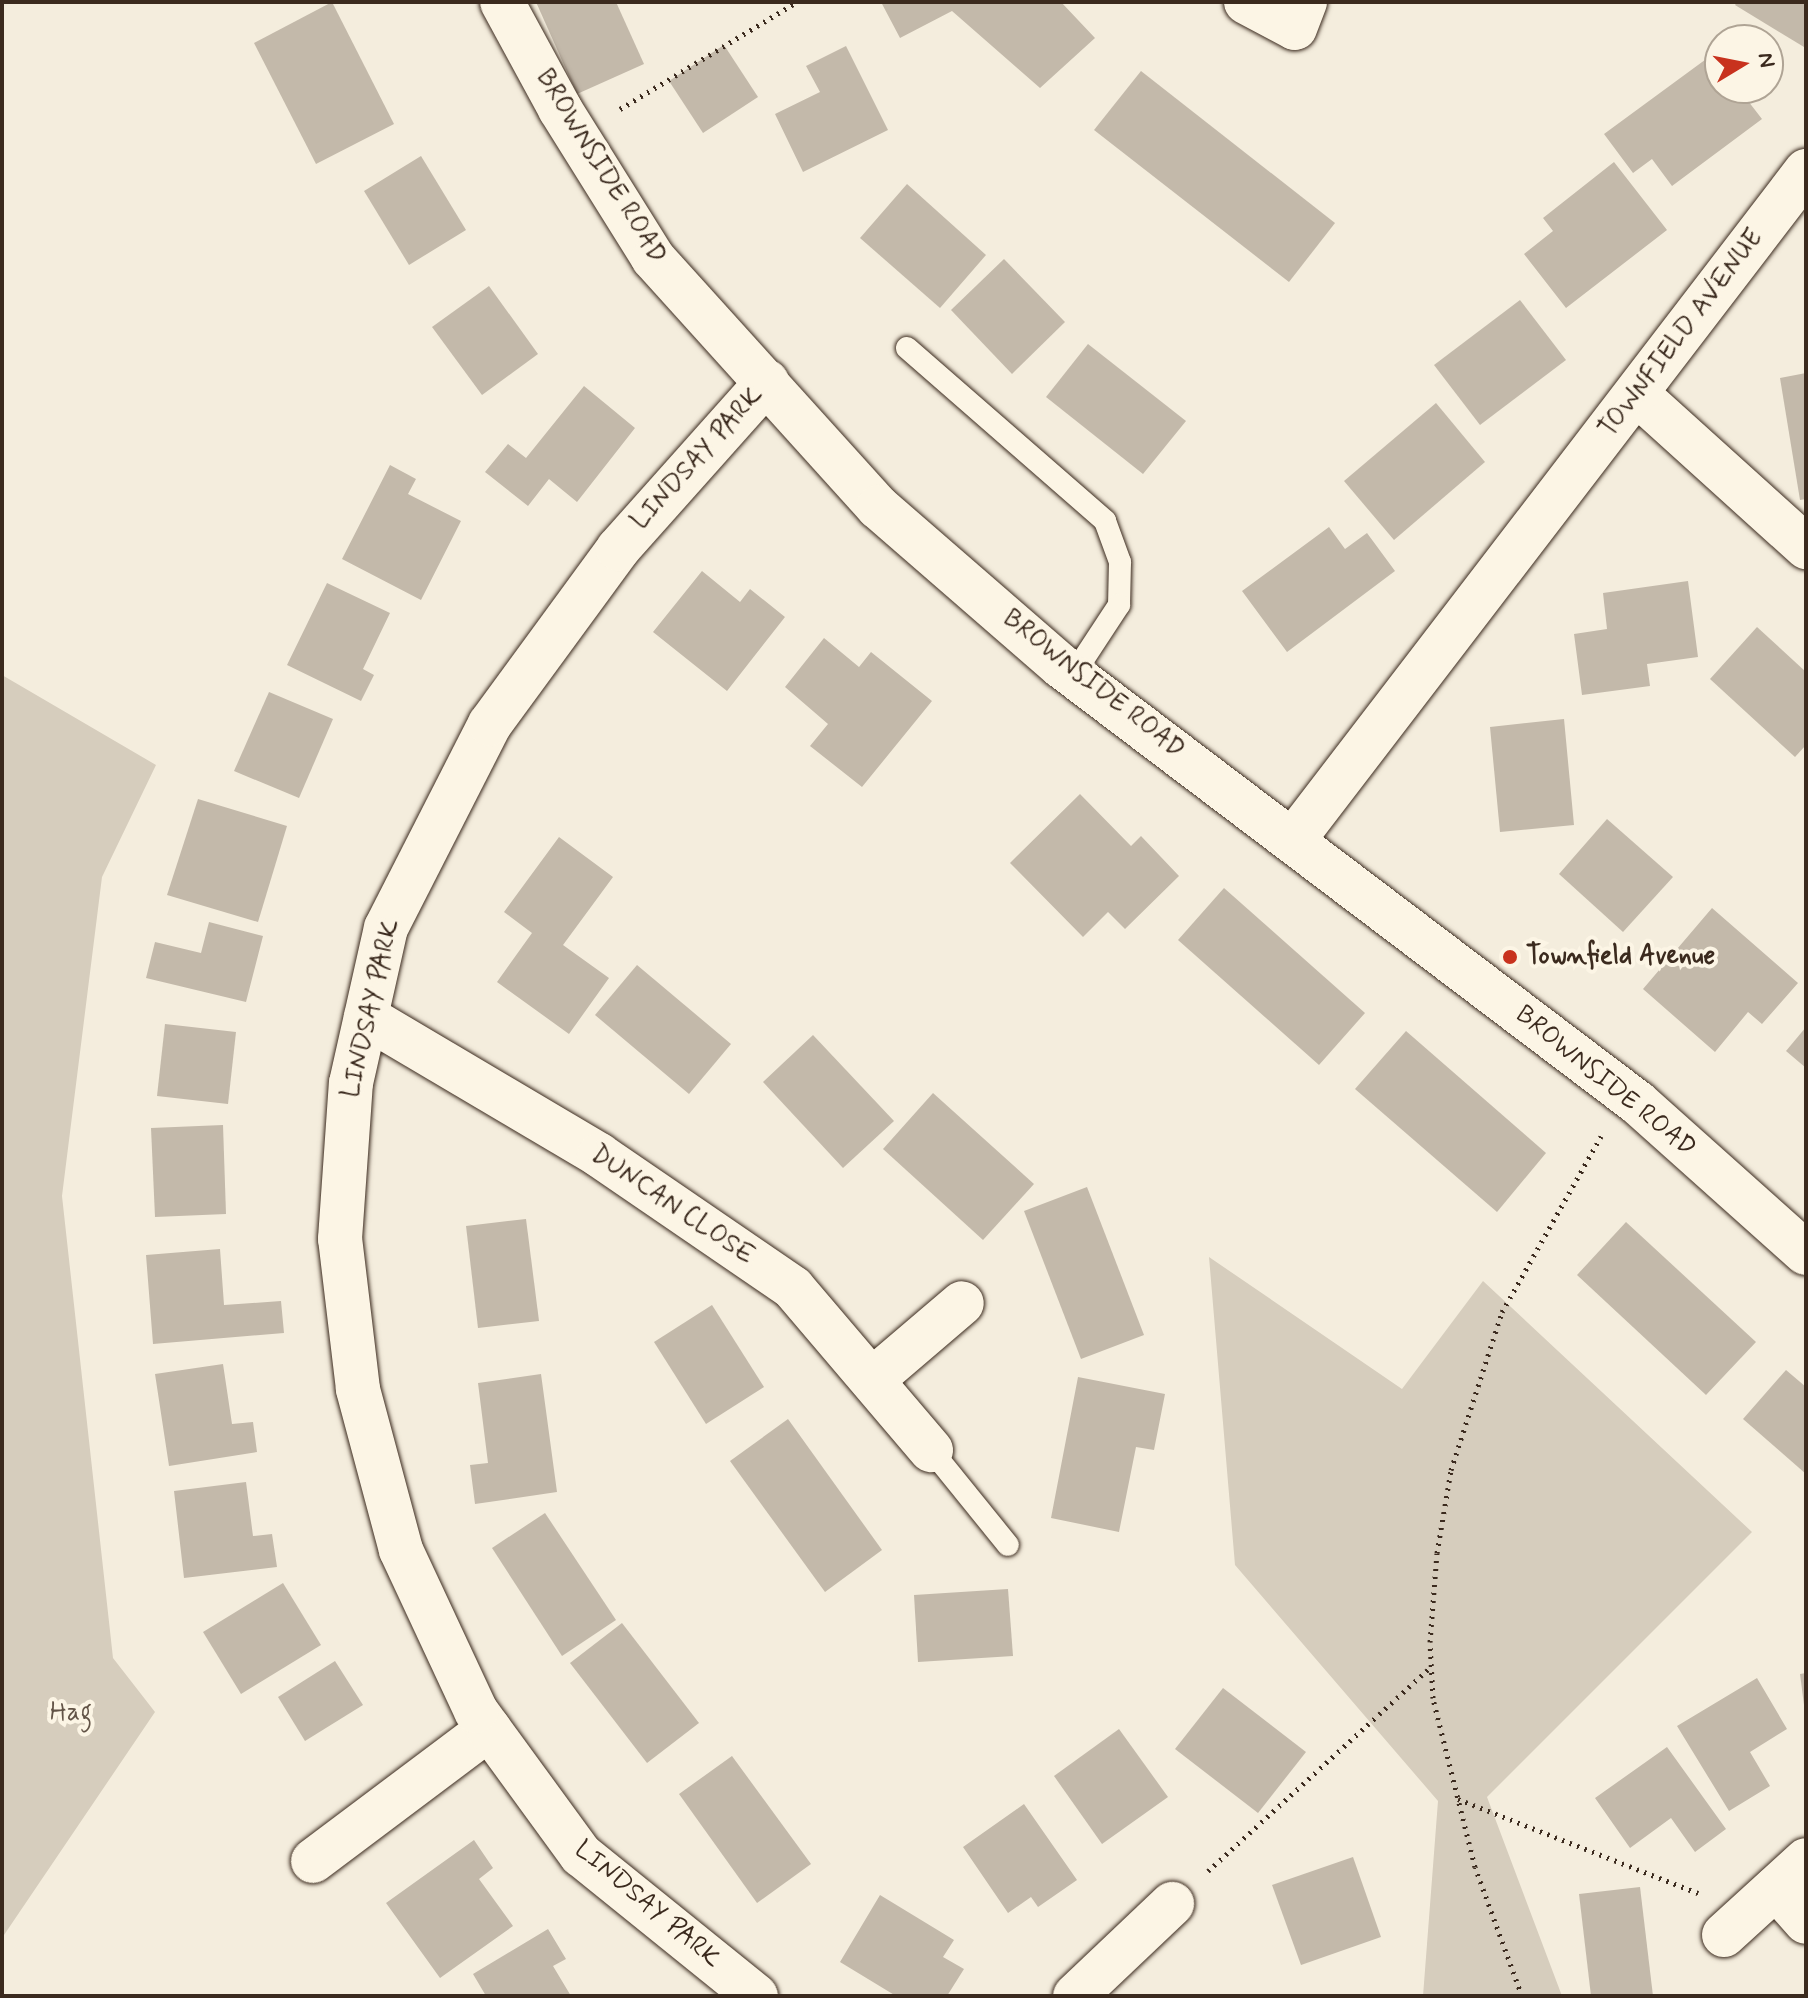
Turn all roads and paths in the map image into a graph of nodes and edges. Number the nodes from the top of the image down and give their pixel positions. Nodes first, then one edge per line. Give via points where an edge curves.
1 (502, 2) edge
2 (797, 2) edge
3 (1246, 2) edge
4 (1305, 2) edge
5 (659, 85) dead end
6 (1806, 171) edge
7 (907, 348) dead end
8 (767, 382) junction
9 (1638, 395) junction
10 (1806, 547) edge
11 (1073, 675) junction
12 (1294, 839) junction
13 (366, 1017) junction
14 (1627, 1094) junction
15 (1806, 1253) edge
16 (962, 1303) dead end
17 (872, 1380) junction
18 (931, 1450) joint
19 (1008, 1545) dead end
20 (1431, 1666) junction
21 (489, 1729) junction
22 (1457, 1799) junction
23 (313, 1861) dead end
24 (1764, 1899) edge
25 (1172, 1904) joint
26 (1806, 1922) edge
27 (756, 1996) edge
28 (1075, 1996) edge
29 (1522, 1996) edge

1 - 8 street, BROWNSIDE ROAD via 560,109 653,258
2 - 5 path
3 - 4 street via 1295,28
6 - 9 street, TOWNFIELD AVENUE
7 - 11 lane via 1105,521 1120,562 1119,605
8 - 11 street, BROWNSIDE ROAD via 878,507
8 - 13 street, LINDSAY PARK via 618,549 490,724 386,928
9 - 10 street
9 - 12 street, TOWNFIELD AVENUE
11 - 12 street, BROWNSIDE ROAD
12 - 14 street, BROWNSIDE ROAD
13 - 17 street, DUNCAN CLOSE via 599,1155 793,1288
13 - 21 street, LINDSAY PARK via 351,1083 340,1239 358,1389 401,1550
14 - 15 street, BROWNSIDE ROAD
14 - 20 path via 1539,1238 1502,1312 1451,1470 1437,1553
16 - 17 street
17 - 18 street, DUNCAN CLOSE
18 - 19 lane
20 - 22 path via 1433,1698
20 - 25 path
21 - 23 street
21 - 27 street, LINDSAY PARK via 581,1855
22 - 24 path
22 - 29 path
24 - 26 street
25 - 28 street

